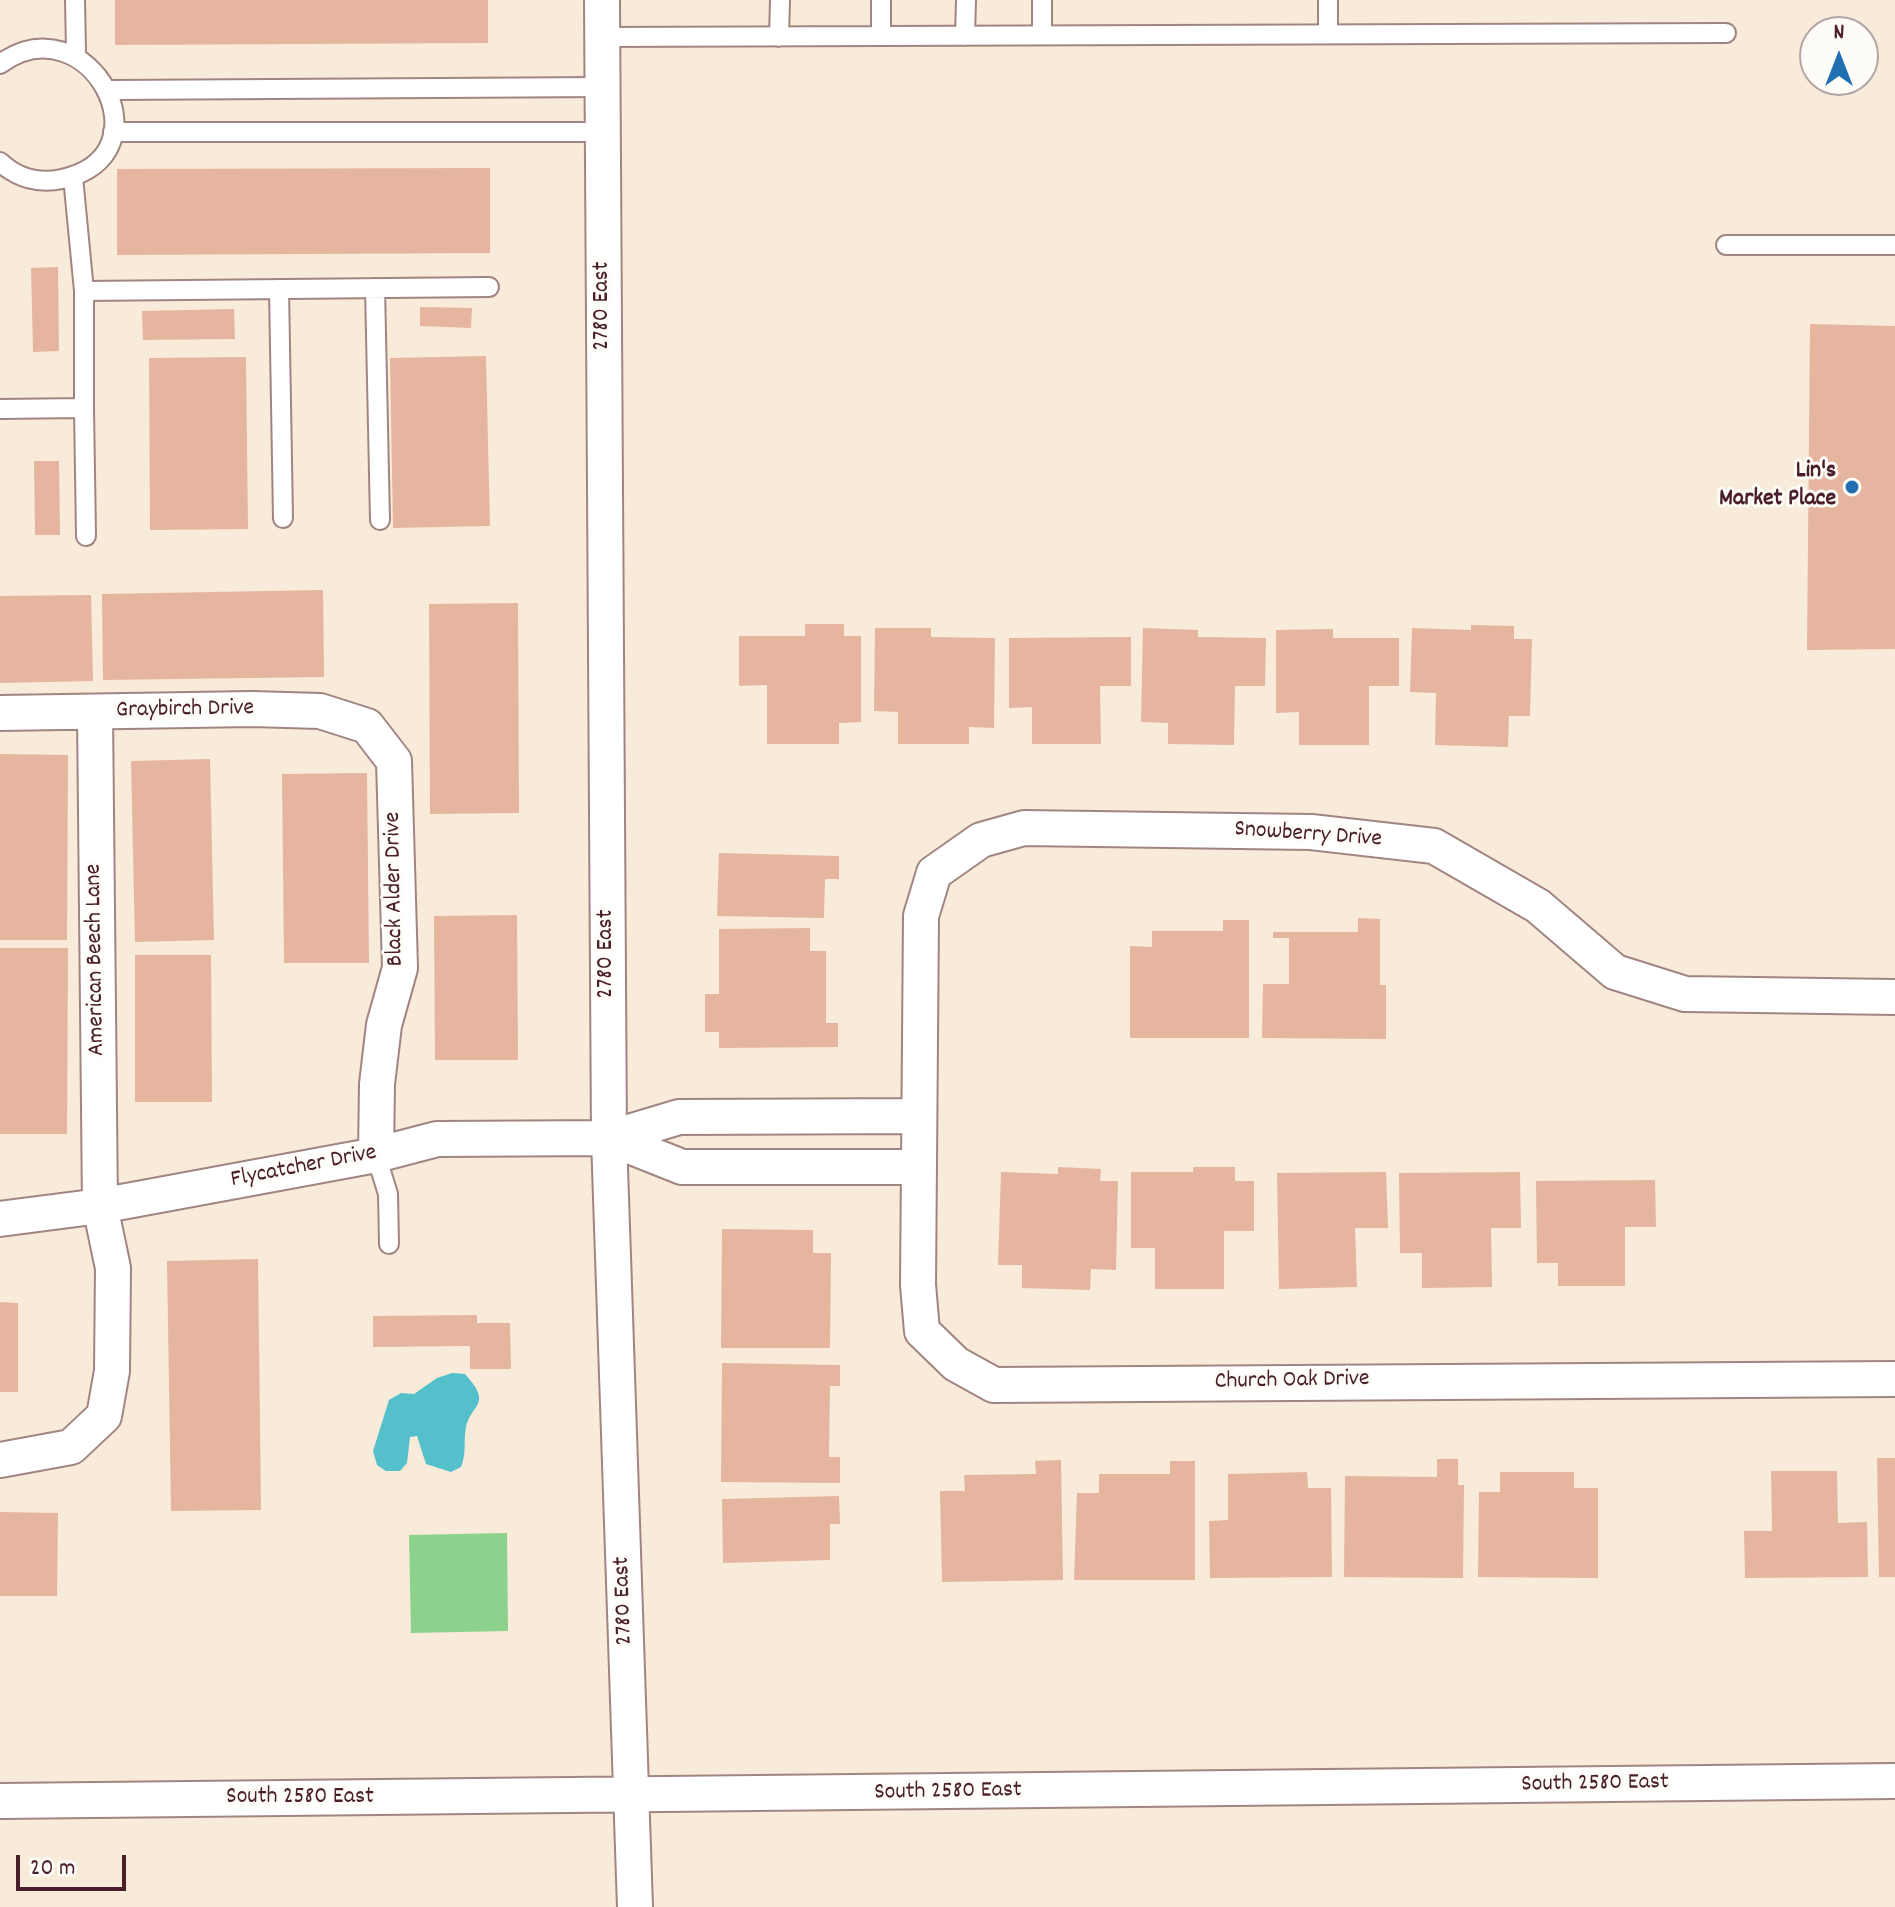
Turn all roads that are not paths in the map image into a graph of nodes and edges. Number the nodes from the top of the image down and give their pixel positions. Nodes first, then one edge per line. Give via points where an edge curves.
1 (75, 0) edge
2 (602, 0) edge
3 (780, 0) edge
4 (881, 0) edge
5 (966, 0) edge
6 (1042, 0) edge
7 (1328, 0) edge
8 (1726, 33) dead end
9 (1328, 34) junction
10 (1042, 35) junction
11 (881, 36) junction
12 (965, 36) junction
13 (602, 37) junction
14 (779, 37) junction
15 (76, 51) junction
16 (0, 64) edge
17 (602, 87) junction
18 (111, 90) junction
19 (113, 132) junction
20 (603, 132) junction
21 (0, 162) edge
22 (73, 177) junction
23 (1726, 245) dead end
24 (1895, 245) edge
25 (489, 287) dead end
26 (375, 288) junction
27 (279, 289) junction
28 (84, 291) junction
29 (84, 408) junction
30 (0, 409) edge
31 (283, 518) dead end
32 (380, 520) dead end
33 (86, 536) dead end
34 (0, 713) edge
35 (95, 713) junction
36 (367, 726) joint
37 (1895, 997) edge
38 (919, 1116) junction
39 (609, 1138) junction
40 (376, 1155) junction
41 (919, 1167) junction
42 (100, 1206) junction
43 (0, 1219) edge
44 (389, 1244) dead end
45 (1895, 1379) edge
46 (0, 1460) edge
47 (1895, 1781) edge
48 (632, 1796) junction
49 (0, 1801) edge
50 (635, 1907) edge

1 - 15 lane
2 - 13 street, 2780 East
3 - 14 lane
4 - 11 lane
5 - 12 lane
6 - 10 lane
7 - 9 lane
8 - 9 lane
9 - 10 lane
10 - 12 lane
11 - 12 lane
11 - 14 lane
13 - 14 lane
13 - 17 street, 2780 East
15 - 16 lane via 32,46
15 - 18 lane via 103,74
17 - 18 lane
17 - 20 street, 2780 East
18 - 19 lane
19 - 20 lane
19 - 22 lane via 104,151
20 - 39 street, 2780 East
21 - 22 lane via 28,179
22 - 28 lane
23 - 24 lane
25 - 26 lane
26 - 27 lane
26 - 32 lane
27 - 28 lane
27 - 31 lane
28 - 29 lane
29 - 30 lane
29 - 33 lane
34 - 35 street, Graybirch Drive
35 - 36 street, Graybirch Drive via 320,711
35 - 42 street, American Beech Lane
36 - 40 street, Black Alder Drive via 394,761 400,968 384,1025
37 - 38 street, Snowberry Drive via 1685,994 1615,972 1538,906 1434,846 1311,832 1024,828 981,840 934,873 921,916
38 - 39 street, Flycatcher Drive via 679,1117
38 - 41 street, Church Oak Drive
39 - 40 street, Flycatcher Drive via 437,1139
39 - 41 street, Flycatcher Drive via 682,1167
39 - 48 street, 2780 East
40 - 42 street, Flycatcher Drive
40 - 44 lane via 388,1194
41 - 45 street, Church Oak Drive via 922,1331 956,1364 994,1385
42 - 43 street, Flycatcher Drive
42 - 46 street, American Beech Lane via 113,1268 112,1371 104,1416 71,1447
47 - 48 street, South 2580 East
48 - 49 street, South 2580 East
48 - 50 street, 2780 East

